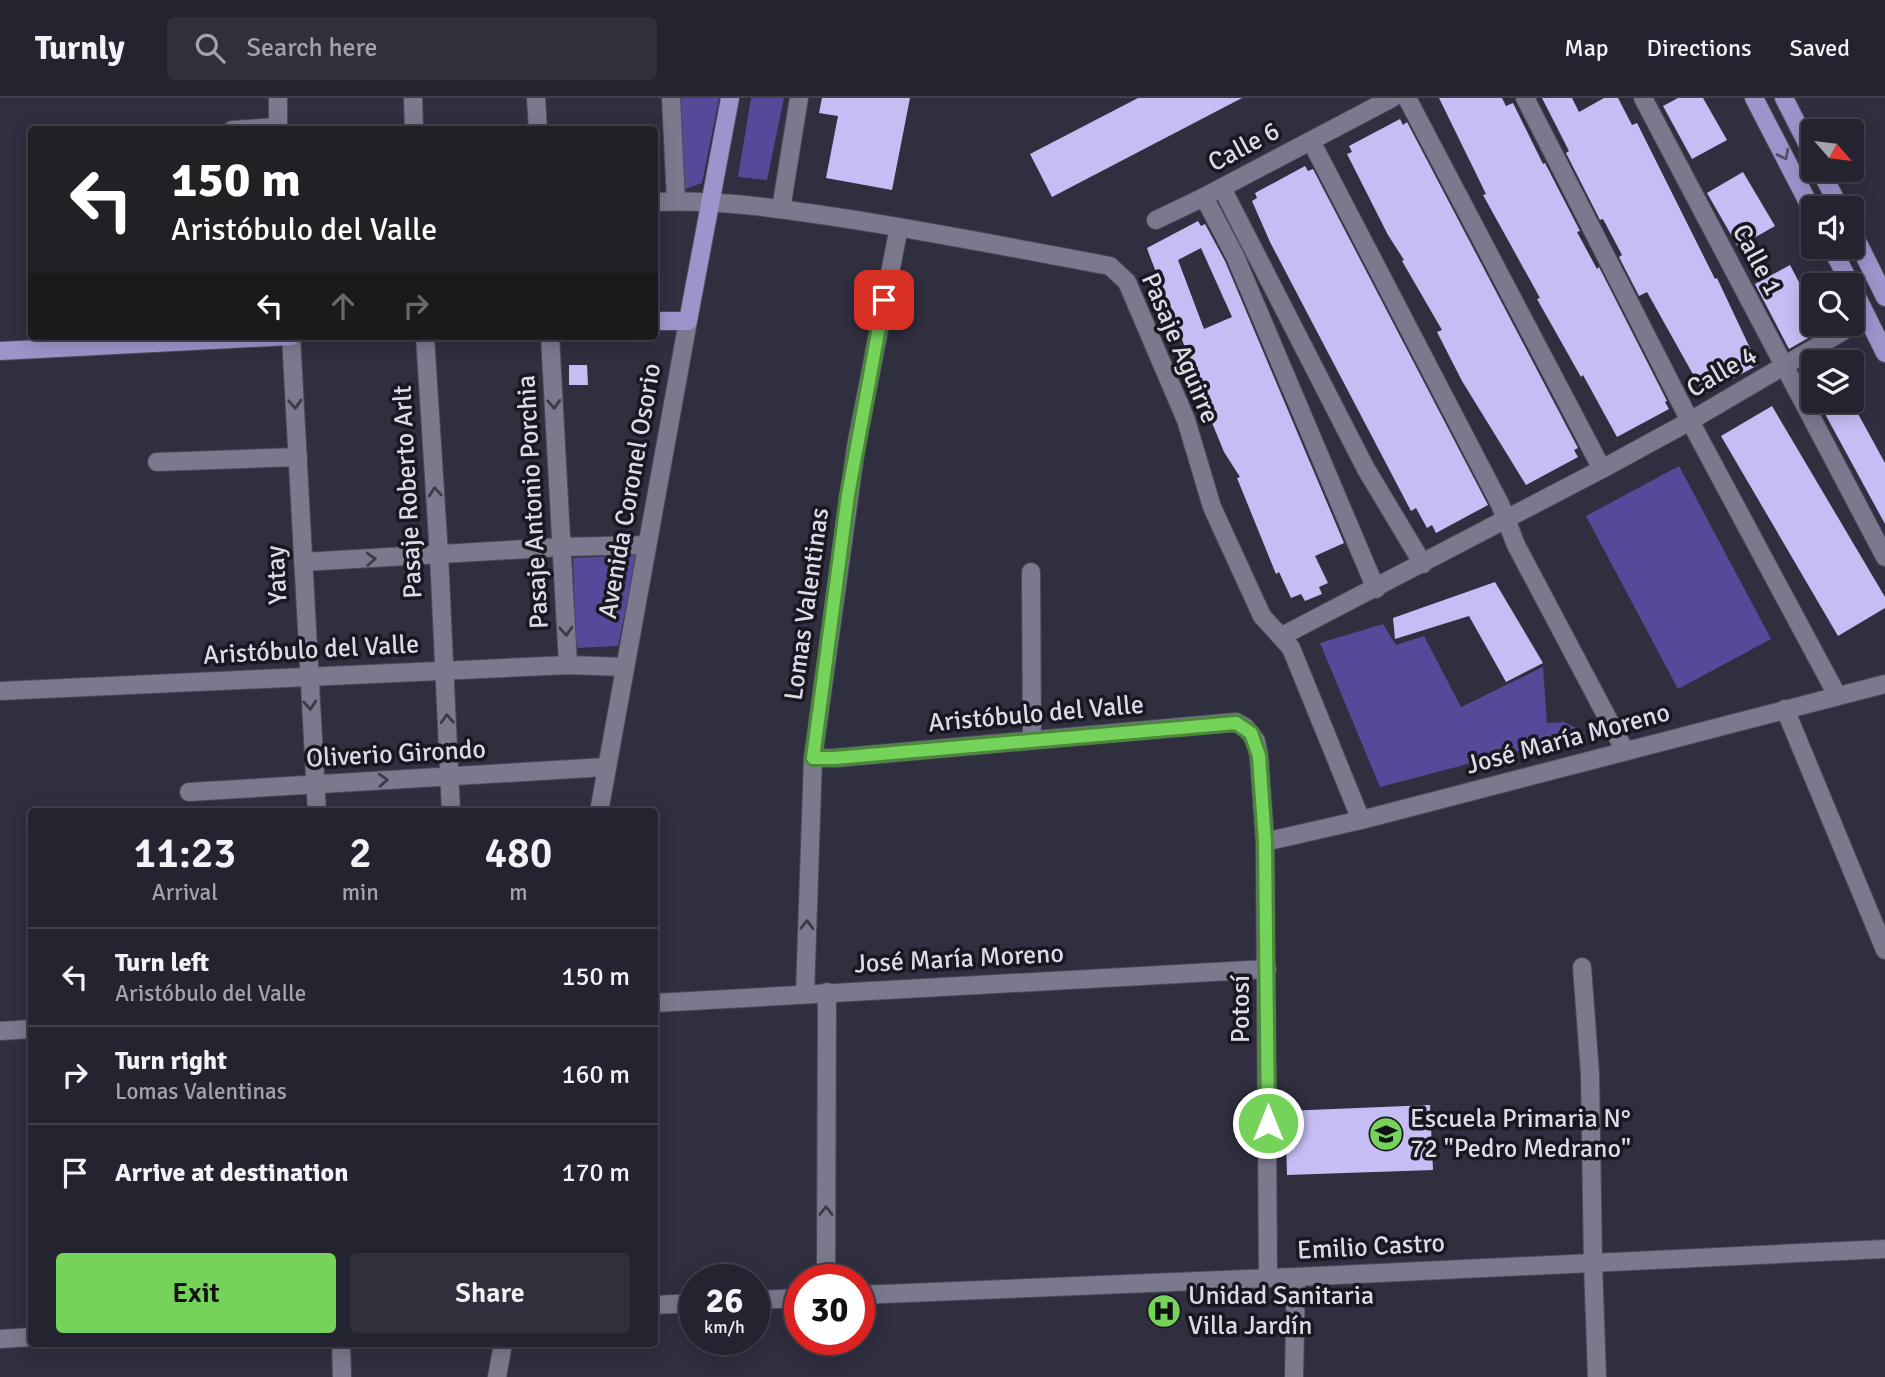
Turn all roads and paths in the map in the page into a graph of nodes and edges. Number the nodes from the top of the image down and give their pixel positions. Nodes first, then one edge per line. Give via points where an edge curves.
1 (278, 98) edge
2 (413, 98) edge
3 (536, 98) edge
4 (671, 98) edge
5 (730, 98) edge
6 (799, 98) edge
7 (1392, 98) edge
8 (1407, 98) edge
9 (1525, 98) edge
10 (1643, 98) edge
11 (1754, 98) edge
12 (1784, 98) edge
13 (278, 126) edge
14 (414, 126) edge
15 (538, 126) edge
16 (1801, 131) edge
17 (1311, 141) junction
18 (1222, 188) junction
19 (1805, 196) edge
20 (1204, 197) junction
21 (676, 201) junction
22 (658, 202) edge
23 (711, 202) junction
24 (781, 209) junction
25 (1156, 220) dead end
26 (899, 227) junction
27 (1864, 255) edge
28 (1885, 297) edge
29 (1864, 311) edge
30 (1867, 317) junction
31 (658, 321) edge
32 (688, 321) junction
33 (213, 340) edge
34 (291, 340) edge
35 (425, 340) edge
36 (550, 340) edge
37 (0, 351) edge
38 (1885, 353) edge
39 (1783, 366) junction
40 (1690, 421) junction
41 (298, 457) junction
42 (157, 462) dead end
43 (1602, 469) junction
44 (1506, 520) junction
45 (647, 545) junction
46 (562, 547) junction
47 (439, 555) junction
48 (1885, 557) edge
49 (303, 562) junction
50 (1423, 564) junction
51 (1031, 572) dead end
52 (1376, 589) junction
53 (1282, 636) junction
54 (568, 665) junction
55 (624, 667) junction
56 (444, 670) junction
57 (308, 677) junction
58 (1885, 684) edge
59 (0, 691) edge
60 (1837, 695) junction
61 (1785, 709) junction
62 (1032, 740) junction
63 (1256, 741) joint
64 (1625, 751) junction
65 (813, 758) junction
66 (606, 767) junction
67 (450, 776) junction
68 (315, 785) junction
69 (189, 792) dead end
70 (317, 808) edge
71 (451, 808) edge
72 (600, 808) edge
73 (1361, 820) junction
74 (1265, 842) junction
75 (1885, 950) edge
76 (1582, 967) dead end
77 (1267, 969) junction
78 (827, 992) junction
79 (805, 993) junction
80 (658, 1003) edge
81 (28, 1029) edge
82 (0, 1031) edge
83 (1885, 1249) edge
84 (1593, 1263) junction
85 (826, 1264) edge
86 (1296, 1277) junction
87 (1268, 1278) junction
88 (875, 1294) edge
89 (679, 1304) edge
90 (658, 1305) edge
91 (28, 1337) edge
92 (0, 1339) edge
93 (341, 1347) edge
94 (503, 1347) edge
95 (342, 1377) edge
96 (498, 1377) edge
97 (1294, 1377) edge
98 (1597, 1377) edge

1 - 13 street
2 - 14 street
3 - 15 street
4 - 21 street
5 - 23 main road, Avenida Coronel Osorio
6 - 24 street
7 - 17 street, Calle 6
8 - 43 street
9 - 40 street
10 - 39 street, Calle 1
11 -> 19 main road
12 - 16 main road
17 - 18 street, Calle 6
17 - 44 street
18 - 20 street, Calle 6
18 - 50 street via 1367,469
20 - 25 street, Calle 6
20 - 52 street via 1234,256
21 - 22 street, Pasaje Aguirre
21 - 23 street, Pasaje Aguirre
23 - 24 street, Pasaje Aguirre
23 - 32 main road, Avenida Coronel Osorio
24 - 26 street, Pasaje Aguirre
26 - 53 street, Pasaje Aguirre via 1110,266 1120,274 1175,392 1212,507 1262,616
26 - 65 street, Lomas Valentinas via 852,471
27 - 28 main road
29 - 30 main road
30 - 38 main road
30 - 39 street, Calle 4
31 - 32 main road
32 - 45 street, Avenida Coronel Osorio
33 - 37 main road
34 -> 41 street, Yatay
47 -> 35 street, Pasaje Roberto Arlt
36 -> 46 street, Pasaje Antonio Porchia
39 - 40 street, Calle 4
39 - 48 street, Calle 1
40 - 43 street, Calle 4
40 - 60 street
41 - 42 street
41 - 49 street, Yatay
43 - 44 street, Calle 4
44 - 50 street, Calle 4
44 - 64 street
45 - 46 street
45 - 55 street, Avenida Coronel Osorio
46 - 47 street
46 -> 54 street, Pasaje Antonio Porchia
49 -> 47 street
47 - 56 street, Pasaje Roberto Arlt
49 - 57 street, Yatay
50 - 52 street, Calle 4
51 - 62 street
52 - 53 street, Calle 4
53 - 73 street, Pasaje Aguirre via 1291,648
54 - 55 street, Aristóbulo del Valle
54 - 56 street, Aristóbulo del Valle
55 - 66 street, Avenida Coronel Osorio
56 - 57 street, Aristóbulo del Valle
67 -> 56 street, Pasaje Roberto Arlt
57 - 59 street, Aristóbulo del Valle
57 -> 68 street, Yatay
58 - 60 street, José María Moreno
60 - 61 street, José María Moreno
61 - 64 street, José María Moreno
61 - 75 street
62 - 63 street, Aristóbulo del Valle via 1236,723
62 - 65 street, Aristóbulo del Valle
63 - 74 street, Potosí
64 - 73 street, José María Moreno
79 -> 65 street, Lomas Valentinas
66 - 67 street, Oliverio Girondo
66 - 72 street, Avenida Coronel Osorio
68 -> 67 street, Oliverio Girondo
67 - 71 street, Pasaje Roberto Arlt
68 - 69 street, Oliverio Girondo
68 - 70 street, Yatay
73 - 74 street, José María Moreno
74 - 77 street, Potosí
76 - 84 street via 1591,1097
77 - 78 street, José María Moreno
77 - 87 street, Potosí
78 - 79 street, José María Moreno
85 -> 78 street
79 - 80 street, José María Moreno
81 - 82 street
83 - 84 street, Emilio Castro
84 - 86 street, Emilio Castro
84 - 98 street
86 - 87 street, Emilio Castro
86 - 97 street
87 - 88 street, Emilio Castro
89 - 90 street
91 - 92 street
93 - 95 street
94 - 96 street

